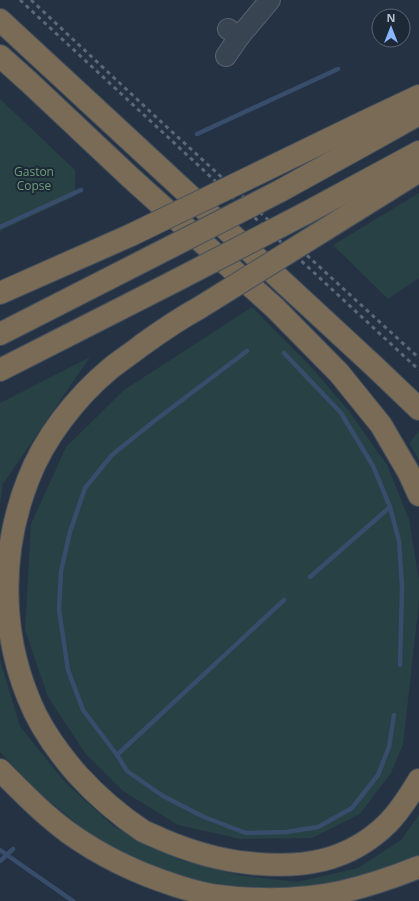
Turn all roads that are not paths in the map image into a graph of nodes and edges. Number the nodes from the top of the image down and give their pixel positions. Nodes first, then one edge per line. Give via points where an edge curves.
1 (270, 0) edge
2 (0, 20) edge
3 (0, 56) edge
4 (226, 56) dead end
5 (419, 96) edge
6 (419, 114) edge
7 (419, 152) edge
8 (419, 171) edge
9 (0, 293) edge
10 (0, 334) edge
11 (0, 370) edge
12 (419, 409) edge
13 (419, 495) edge
14 (0, 770) edge
15 (419, 780) edge
16 (419, 867) edge

1 - 4 street via 234,33
2 - 12 highway
3 - 13 highway via 275,308 339,373 381,425
5 - 9 highway, bridge via 131,235
6 - 10 highway, bridge via 280,191
7 - 11 highway, bridge
8 - 15 highway, bridge via 189,314 111,368 93,385 53,432 28,478 10,546 7,587 13,649 20,677 37,718 52,742 88,786 107,804 145,832 180,847 235,862 263,865 315,862 337,857 368,839 388,822
14 - 16 highway via 26,797 69,834 136,872 193,891 261,900 308,897 364,886

